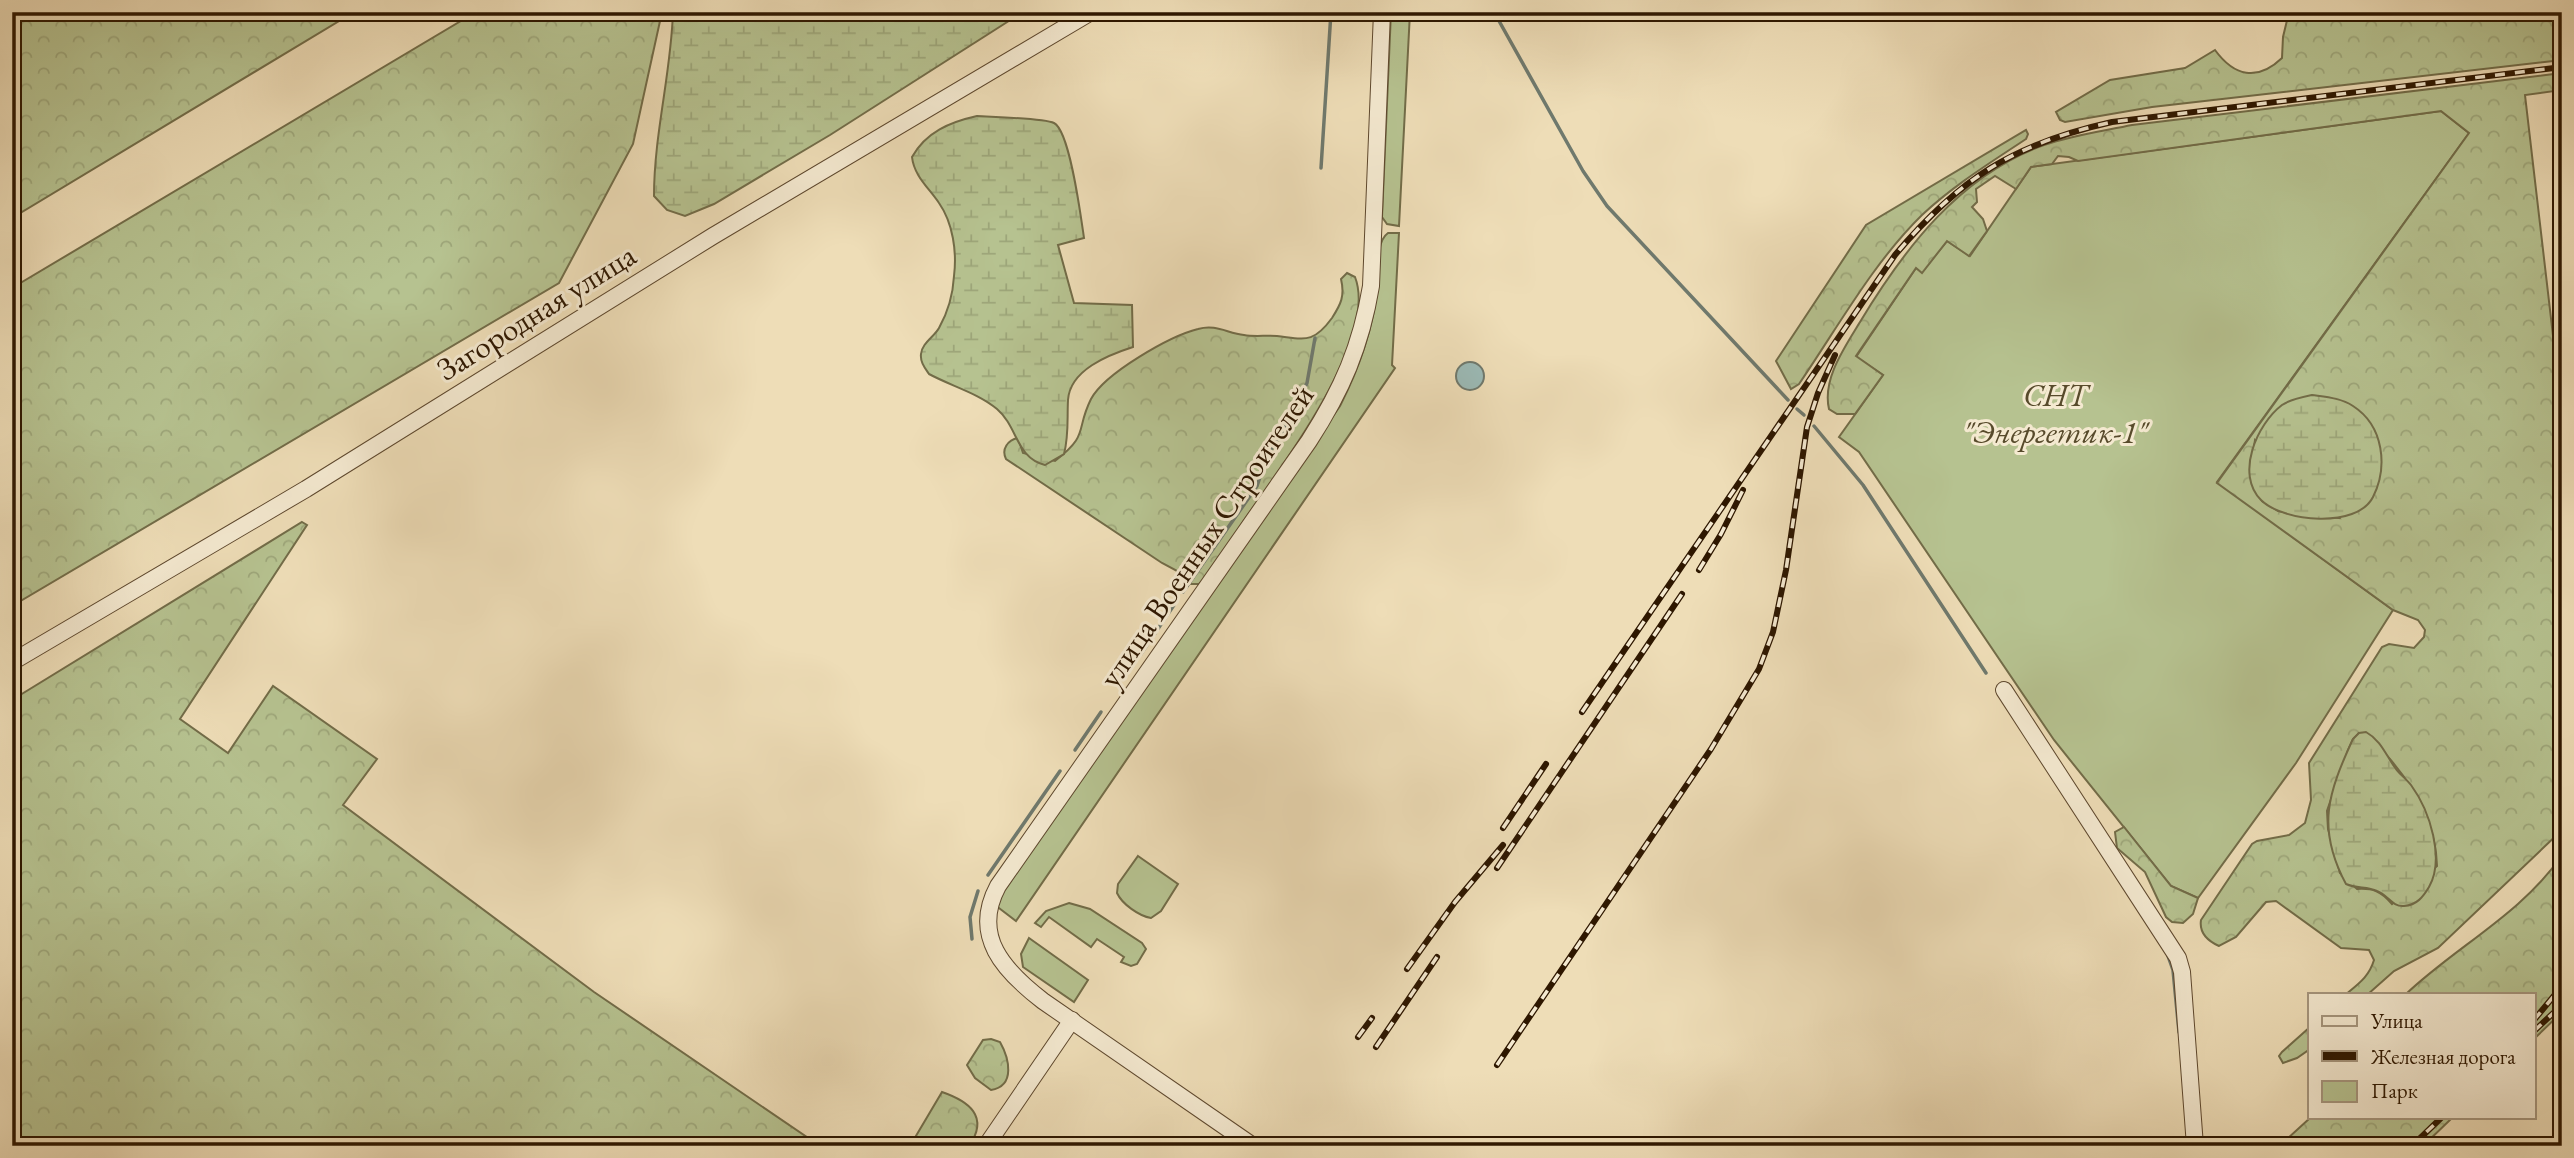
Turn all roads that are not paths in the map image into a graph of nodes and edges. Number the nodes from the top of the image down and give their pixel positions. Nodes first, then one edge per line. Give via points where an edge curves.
1 (1091, 12) edge
2 (1382, 12) edge
3 (12, 662) edge
4 (2004, 690) dead end
5 (1072, 1020) junction
6 (986, 1146) edge
7 (1253, 1146) edge
8 (2195, 1146) edge

1 - 3 street, Загородная улица via 695,247 306,489
2 - 5 street, улица Военных Строителей via 1371,286 1349,370 1309,441 1006,875 989,906 990,937 1007,968
4 - 8 street via 2178,958
5 - 6 street
5 - 7 street, улица Военных Строителей

